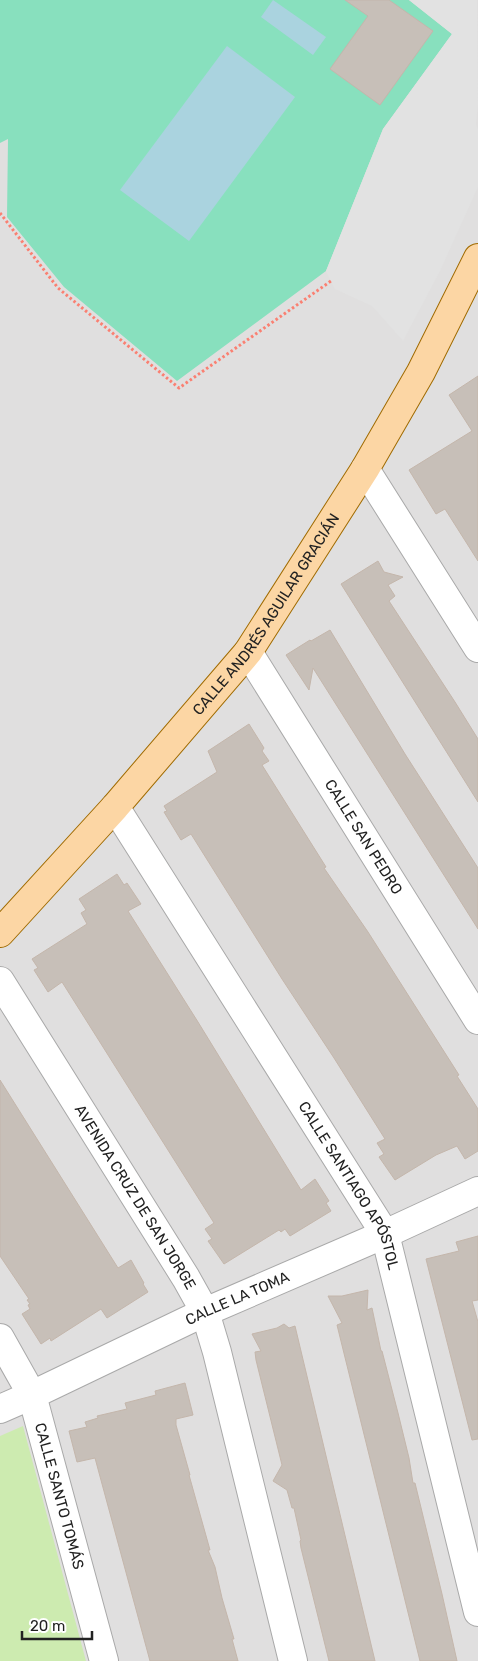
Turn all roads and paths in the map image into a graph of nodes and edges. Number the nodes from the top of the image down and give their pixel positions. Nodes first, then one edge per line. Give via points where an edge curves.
1 (0, 213) edge
2 (476, 271) edge
3 (331, 281) dead end
4 (365, 469) junction
5 (478, 648) edge
6 (248, 652) junction
7 (115, 806) junction
8 (0, 933) edge
9 (0, 982) edge
10 (478, 1020) edge
11 (478, 1191) edge
12 (385, 1234) junction
13 (205, 1312) junction
14 (0, 1338) edge
15 (32, 1395) junction
16 (0, 1409) edge
17 (478, 1612) edge
18 (104, 1661) edge
19 (293, 1661) edge

1 - 3 path via 58,288 179,388
2 - 4 main road, CALLE ANDRÉS AGUILAR GRACIÁN
4 - 5 street
4 - 6 main road, CALLE ANDRÉS AGUILAR GRACIÁN
6 - 7 main road, CALLE ANDRÉS AGUILAR GRACIÁN
6 - 10 street, CALLE SAN PEDRO
7 - 8 main road, CALLE ANDRÉS AGUILAR GRACIÁN
7 - 12 street, CALLE SANTIAGO APÓSTOL
9 - 13 street, AVENIDA CRUZ DE SAN JORGE
11 - 12 street, CALLE LA TOMA
12 - 13 street, CALLE LA TOMA
12 - 17 street, CALLE SANTIAGO APÓSTOL
13 - 15 street, CALLE LA TOMA
13 - 19 street, AVENIDA CRUZ DE SAN JORGE
14 - 15 street, CALLE SANTO TOMÁS
15 - 16 street, CALLE LA TOMA
15 - 18 street, CALLE SANTO TOMÁS

